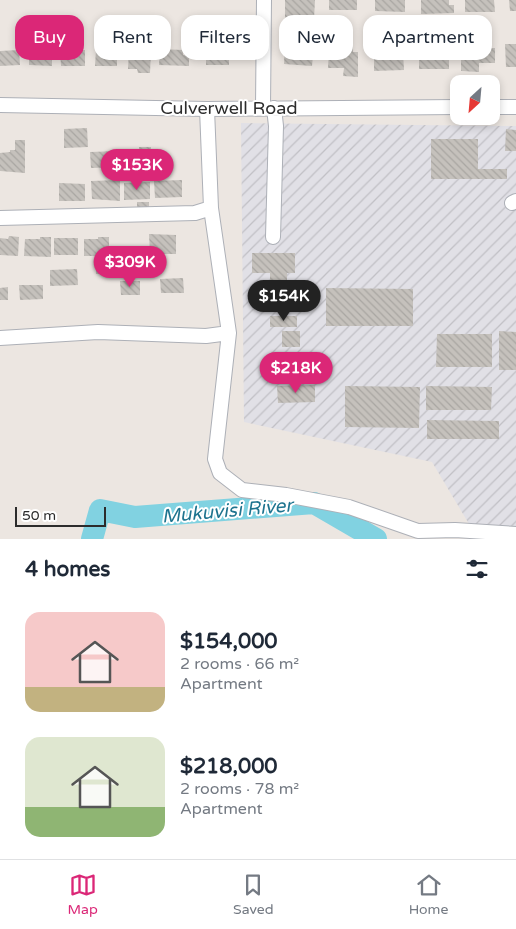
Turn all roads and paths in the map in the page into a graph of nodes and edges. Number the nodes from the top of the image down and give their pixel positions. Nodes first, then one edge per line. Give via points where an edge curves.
1 (264, 0) edge
2 (0, 105) edge
3 (516, 106) edge
4 (450, 107) edge
5 (500, 107) edge
6 (207, 108) junction
7 (268, 108) junction
8 (212, 208) junction
9 (0, 218) edge
10 (273, 238) dead end
11 (229, 333) junction
12 (0, 338) edge
13 (516, 534) edge

1 - 7 street
2 - 6 street, Culverwell Road
3 - 5 street
4 - 7 street, Culverwell Road
6 - 7 street, Culverwell Road
6 - 8 street
7 - 10 street via 276,126
8 - 9 street via 195,213
8 - 11 street
11 - 12 street via 206,336 98,332
11 - 13 street via 215,459 220,473 242,490 349,507 418,531

